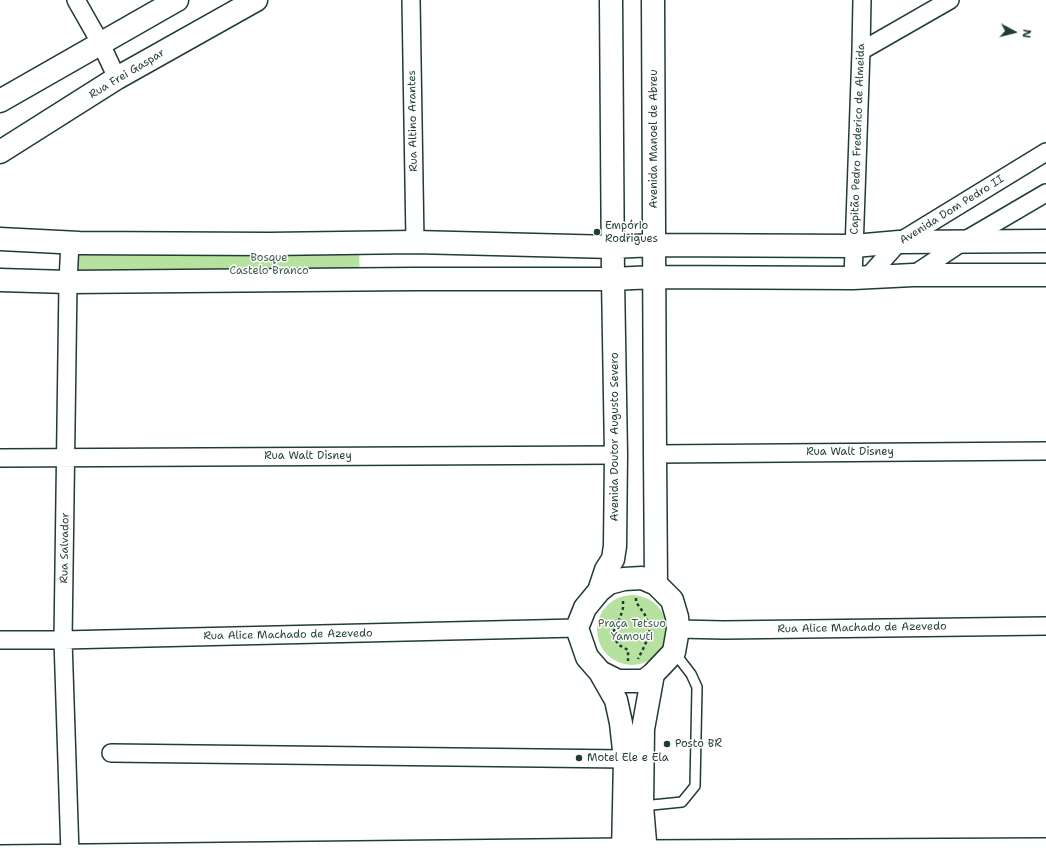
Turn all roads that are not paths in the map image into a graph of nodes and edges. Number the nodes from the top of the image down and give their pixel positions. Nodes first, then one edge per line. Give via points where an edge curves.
1 (76, 0) edge
2 (178, 0) edge
3 (256, 0) edge
4 (411, 0) edge
5 (611, 0) edge
6 (653, 0) edge
7 (862, 0) edge
8 (950, 0) edge
9 (101, 44) junction
10 (861, 50) junction
11 (117, 78) junction
12 (0, 101) edge
13 (0, 152) edge
14 (1046, 152) edge
15 (1046, 193) edge
16 (0, 239) edge
17 (964, 241) junction
18 (1046, 241) edge
19 (70, 242) junction
20 (415, 242) junction
21 (899, 242) junction
22 (655, 245) junction
23 (854, 246) junction
24 (613, 247) junction
25 (913, 275) junction
26 (1046, 275) edge
27 (654, 278) junction
28 (860, 278) junction
29 (613, 279) junction
30 (0, 280) edge
31 (68, 282) junction
32 (1046, 450) edge
33 (655, 454) junction
34 (616, 455) junction
35 (66, 457) junction
36 (0, 458) edge
37 (656, 584) junction
38 (599, 591) junction
39 (1046, 626) edge
40 (577, 628) junction
41 (678, 629) junction
42 (0, 640) edge
43 (64, 640) junction
44 (674, 652) junction
45 (600, 672) junction
46 (653, 674) junction
47 (111, 754) dead end
48 (625, 759) junction
49 (642, 806) junction
50 (1046, 847) edge
51 (623, 851) edge
52 (646, 852) edge
53 (0, 854) edge
54 (70, 854) edge

1 - 9 street
2 - 9 street
3 - 11 street, Rua Frei Gaspar
4 - 20 street, Rua Altino Arantes
5 - 24 street
6 - 22 street, Avenida Manoel de Abreu
7 - 10 street, Capitão Pedro Frederico de Almeida
8 - 10 street
9 - 11 street
9 - 12 street
10 - 23 street, Capitão Pedro Frederico de Almeida
11 - 13 street, Rua Frei Gaspar
14 - 21 street, Avenida Dom Pedro II
15 - 17 street
16 - 19 street
17 - 18 street
17 - 21 street
17 - 25 street
19 - 20 street
19 - 31 street, Rua Salvador
20 - 24 street
21 - 23 street
21 - 28 street, Avenida Dom Pedro II
22 - 23 street
22 - 24 street
22 - 27 street, Avenida Manoel de Abreu
23 - 28 street, Capitão Pedro Frederico de Almeida
24 - 29 street, Avenida Doutor Augusto Severo
25 - 26 street
25 - 28 street
27 - 28 street
27 - 29 street
27 - 33 street
29 - 31 street
29 - 34 street, Avenida Doutor Augusto Severo
30 - 31 street
31 - 35 street, Rua Salvador
32 - 33 street, Rua Walt Disney
33 - 37 street
34 - 35 street, Rua Walt Disney
34 - 38 street, Avenida Doutor Augusto Severo via 615,546
35 - 36 street, Rua Walt Disney
35 - 43 street, Rua Salvador
37 - 38 street via 642,578 623,579 609,583
37 - 41 street via 672,600
38 - 40 street via 585,608
39 - 41 street, Rua Alice Machado de Azevedo
40 - 43 street, Rua Alice Machado de Azevedo
40 - 45 street via 587,657
41 - 44 street
42 - 43 street, Rua Alice Machado de Azevedo
43 - 54 street, Rua Salvador
44 - 46 street
44 - 49 lane via 691,674 697,687 695,786 682,802
45 - 46 street via 618,681 644,681
45 - 48 street via 616,700
46 - 49 street via 643,729
47 - 48 street
48 - 51 street
49 - 52 street
50 - 52 street
51 - 52 street
51 - 54 street
53 - 54 street

